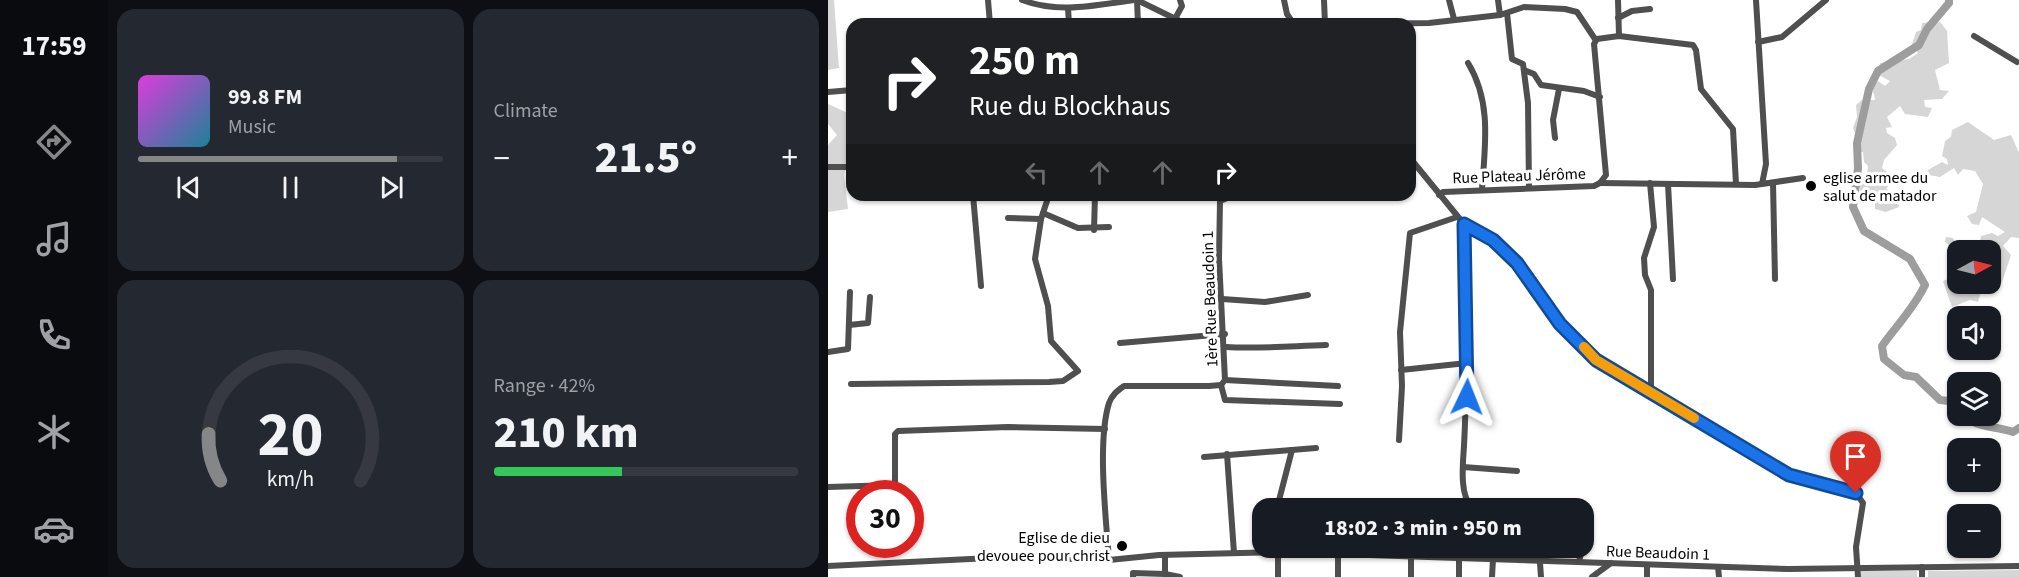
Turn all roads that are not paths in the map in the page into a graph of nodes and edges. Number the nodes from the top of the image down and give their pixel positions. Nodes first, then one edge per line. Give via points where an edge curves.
1 (988, 0) edge
2 (1022, 0) edge
3 (1040, 0) edge
4 (1136, 0) edge
5 (1180, 0) edge
6 (1284, 0) edge
7 (1324, 0) edge
8 (1449, 0) edge
9 (1498, 0) edge
10 (1618, 0) edge
11 (1756, 0) edge
12 (1826, 0) edge
13 (1043, 8) junction
14 (1068, 8) junction
15 (1650, 9) dead end
16 (1504, 14) junction
17 (1176, 17) joint
18 (990, 18) edge
19 (1069, 18) edge
20 (1137, 18) edge
21 (1290, 18) edge
22 (1325, 18) edge
23 (1618, 18) junction
24 (1454, 20) junction
25 (1416, 23) edge
26 (1618, 36) junction
27 (1974, 36) dead end
28 (1595, 39) junction
29 (1758, 42) junction
30 (2018, 61) edge
31 (1468, 63) dead end
32 (2013, 69) dead end
33 (1524, 70) junction
34 (1559, 88) junction
35 (846, 90) edge
36 (828, 92) edge
37 (1600, 97) junction
38 (1555, 138) dead end
39 (1416, 166) edge
40 (828, 167) edge
41 (846, 167) edge
42 (1803, 178) dead end
43 (1600, 183) junction
44 (1650, 183) junction
45 (1773, 183) junction
46 (1668, 184) junction
47 (1736, 184) junction
48 (1762, 184) junction
49 (1529, 188) junction
50 (1482, 189) junction
51 (1439, 195) junction
52 (974, 201) edge
53 (1046, 201) edge
54 (1095, 201) edge
55 (1220, 201) edge
56 (1042, 216) junction
57 (1457, 217) junction
58 (1008, 218) dead end
59 (1464, 224) junction
60 (1109, 227) dead end
61 (1094, 230) junction
62 (1673, 279) dead end
63 (1775, 279) dead end
64 (981, 286) dead end
65 (850, 292) dead end
66 (1308, 295) dead end
67 (870, 297) dead end
68 (1222, 299) junction
69 (849, 325) junction
70 (1225, 334) junction
71 (1120, 343) dead end
72 (1326, 345) dead end
73 (1226, 346) junction
74 (828, 352) edge
75 (1467, 363) junction
76 (1401, 370) junction
77 (1223, 383) junction
78 (851, 384) dead end
79 (1338, 386) dead end
80 (1652, 394) junction
81 (1340, 404) dead end
82 (1105, 429) junction
83 (1399, 440) dead end
84 (1316, 448) dead end
85 (1292, 450) junction
86 (1227, 454) junction
87 (1204, 457) dead end
88 (1463, 467) junction
89 (1517, 471) dead end
90 (828, 488) edge
91 (1280, 498) edge
92 (1466, 498) edge
93 (1252, 552) edge
94 (1234, 553) junction
95 (1165, 555) junction
96 (1278, 558) edge
97 (1338, 558) edge
98 (1411, 558) edge
99 (1459, 558) joint
100 (1580, 558) edge
101 (1493, 559) junction
102 (1109, 560) junction
103 (1521, 560) joint
104 (1579, 562) junction
105 (1540, 563) junction
106 (1611, 563) junction
107 (1647, 565) junction
108 (828, 566) edge
109 (2019, 566) edge
110 (1718, 567) junction
111 (1737, 567) junction
112 (1751, 567) junction
113 (1767, 567) junction
114 (1922, 567) junction
115 (1788, 569) junction
116 (1804, 569) junction
117 (1819, 569) junction
118 (1832, 569) junction
119 (1845, 569) junction
120 (1858, 569) junction
121 (1165, 574) junction
122 (1133, 577) edge
123 (1180, 577) edge
124 (1278, 577) edge
125 (1338, 577) edge
126 (1411, 577) edge
127 (1459, 577) edge
128 (1492, 577) edge
129 (1541, 577) edge
130 (1592, 577) edge
131 (1647, 577) edge
132 (1719, 577) edge
133 (1737, 577) edge
134 (1751, 577) edge
135 (1768, 577) edge
136 (1788, 577) edge
137 (1805, 577) edge
138 (1820, 577) edge
139 (1833, 577) edge
140 (1846, 577) edge
141 (1858, 577) edge
142 (1922, 577) edge

1 - 18 street
2 - 13 street
3 - 13 street
4 - 14 street
4 - 17 street
4 - 20 street
5 - 17 street via 1182,6
6 - 21 street
7 - 22 street
8 - 24 street
9 - 16 street
10 - 23 street
11 - 29 street
12 - 29 street via 1782,37
13 - 14 street
14 - 19 street
15 - 23 street
16 - 24 street
16 - 28 street via 1524,7 1572,9
16 - 33 street via 1512,59 1523,64
23 - 26 street
24 - 25 street
26 - 28 street
26 - 47 street via 1693,45 1701,89 1733,129
27 - 30 street
28 - 37 street, Rue Plateau Jérôme via 1594,63
29 - 48 street via 1766,164
30 - 32 street
31 - 50 street via 1476,75 1486,122
33 - 34 street via 1534,74 1539,84
33 - 49 street
34 - 37 street
34 - 38 street via 1553,120
35 - 36 street
37 - 43 street, Rue Plateau Jérôme via 1606,175
39 - 51 street
40 - 41 street
42 - 45 street
43 - 44 street
43 - 49 street, Rue Plateau Jérôme
44 - 46 street
44 - 80 street via 1654,227 1644,258 1652,300
45 - 48 street
45 - 63 street
46 - 47 street
46 - 62 street
47 - 48 street
49 - 50 street, Rue Plateau Jérôme
50 - 51 street, Rue Plateau Jérôme
51 - 57 street
52 - 64 street
53 - 56 street
54 - 61 street
55 - 68 street, 1ère Rue Beaudoin 1
56 - 58 street
56 - 61 street
56 - 78 street via 1035,259 1048,306 1051,341 1078,370 1063,381 1049,382
57 - 59 street
57 - 76 street via 1410,233 1402,301
59 - 75 street
59 - 80 street via 1493,240 1517,263 1560,324 1596,360
60 - 61 street
65 - 69 street
66 - 68 street via 1265,302
67 - 69 street via 868,323
68 - 70 street, 1ère Rue Beaudoin 1
69 - 74 street via 848,349
70 - 71 street
70 - 73 street, 1ère Rue Beaudoin 1
72 - 73 street via 1280,345 1254,350
73 - 77 street, 1ère Rue Beaudoin 1
75 - 76 street
75 - 88 street
76 - 83 street
77 - 79 street
77 - 81 street via 1225,400
77 - 82 street, 1ère Rue Beaudoin 1 via 1124,386 1110,402
80 - 120 street via 1789,475 1856,493 1863,502 1856,547
82 - 90 street via 898,431 895,485
82 - 102 street, 1ère Rue Beaudoin 1
84 - 85 street
85 - 86 street
85 - 91 street
86 - 87 street
86 - 94 street
88 - 89 street
88 - 92 street
93 - 94 street, Rue Beaudoin 1
94 - 95 street, Rue Beaudoin 1
95 - 102 street, Rue Beaudoin 1
95 - 121 street
96 - 124 street
97 - 125 street
98 - 126 street
99 - 101 street, Rue Beaudoin 1
99 - 127 street
100 - 104 street
101 - 103 street, Rue Beaudoin 1
101 - 128 street
102 - 108 street, Rue Beaudoin 1 via 1011,557
103 - 105 street, Rue Beaudoin 1
104 - 105 street, Rue Beaudoin 1
104 - 106 street, Rue Beaudoin 1
105 - 129 street
106 - 107 street, Rue Beaudoin 1
106 - 130 street
107 - 110 street, Rue Beaudoin 1
107 - 131 street
109 - 114 street, Rue Beaudoin 1
110 - 111 street, Rue Beaudoin 1
110 - 132 street
111 - 112 street, Rue Beaudoin 1
111 - 133 street
112 - 113 street, Rue Beaudoin 1
112 - 134 street
113 - 115 street, Rue Beaudoin 1
113 - 135 street
114 - 120 street, Rue Beaudoin 1
114 - 142 street
115 - 116 street, Rue Beaudoin 1
115 - 136 street
116 - 117 street, Rue Beaudoin 1
116 - 137 street
117 - 118 street, Rue Beaudoin 1
117 - 138 street
118 - 119 street, Rue Beaudoin 1
118 - 139 street
119 - 120 street, Rue Beaudoin 1
119 - 140 street
120 - 141 street
121 - 122 street via 1133,573
121 - 123 street

